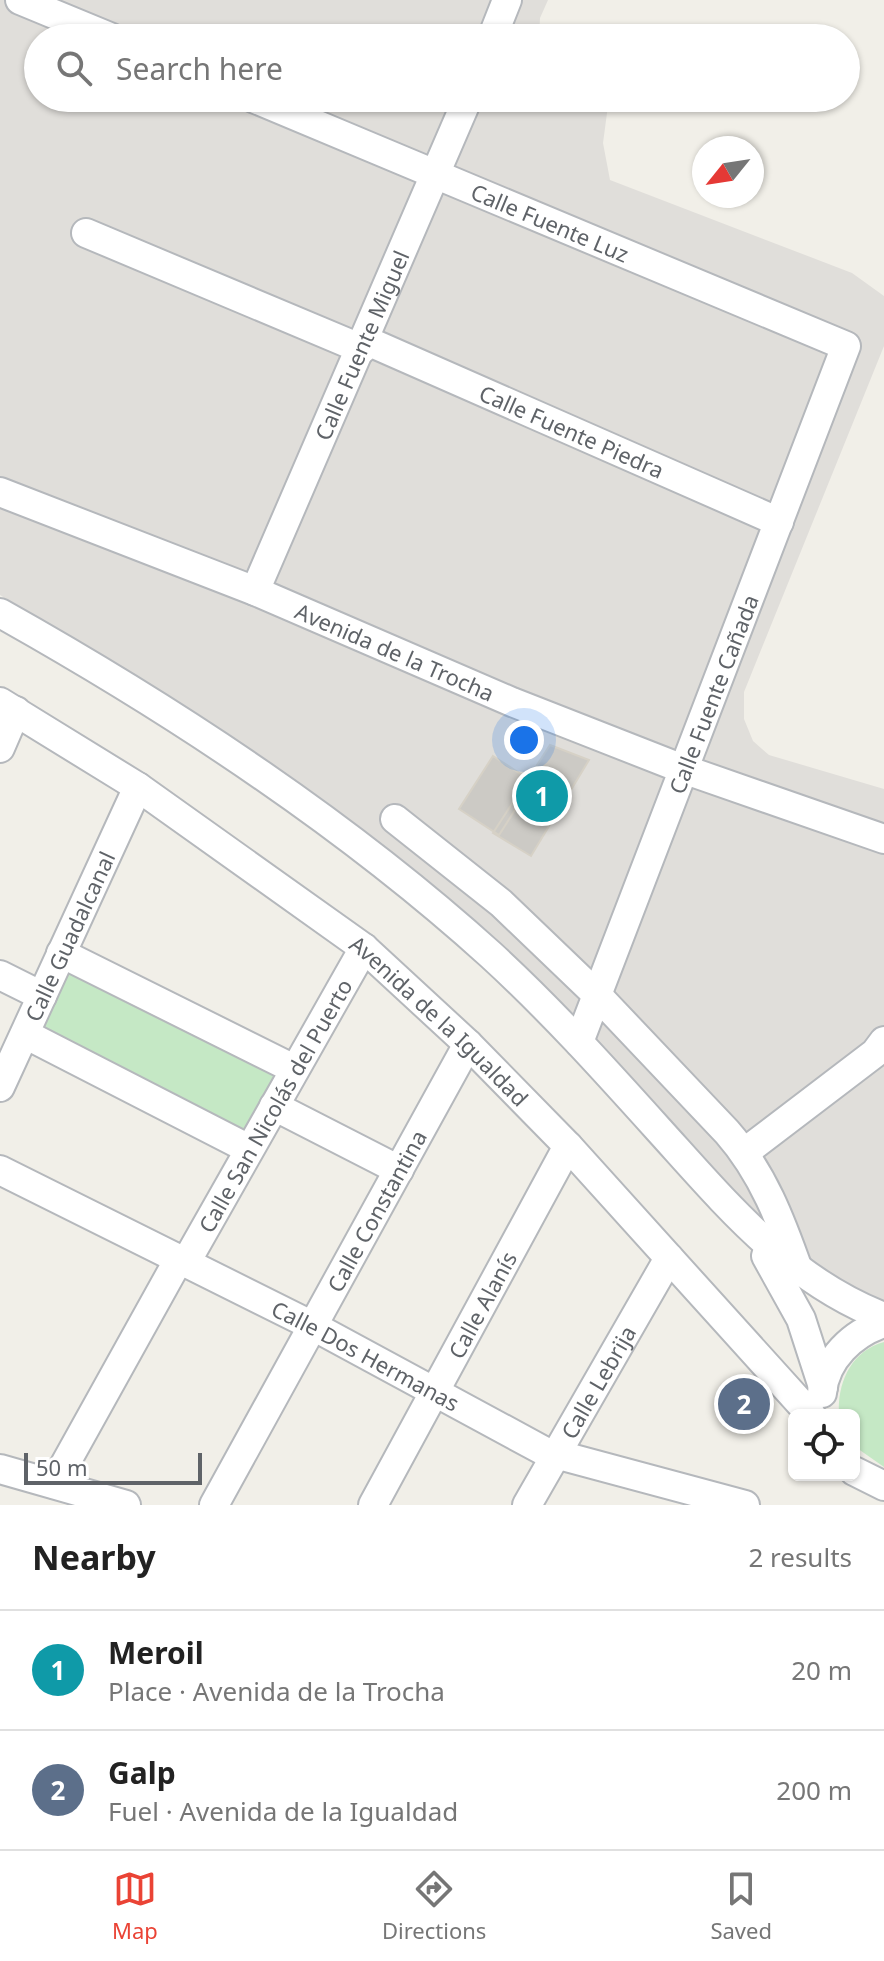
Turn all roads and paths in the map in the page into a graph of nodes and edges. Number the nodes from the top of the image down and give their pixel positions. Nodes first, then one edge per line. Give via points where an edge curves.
1 (20, 0) edge
2 (507, 0) edge
3 (78, 24) edge
4 (498, 24) edge
5 (286, 112) edge
6 (462, 112) edge
7 (436, 176) junction
8 (86, 233) dead end
9 (364, 344) junction
10 (846, 346) joint
11 (0, 492) edge
12 (779, 522) junction
13 (255, 591) junction
14 (0, 613) edge
15 (8, 706) edge
16 (0, 748) edge
17 (683, 769) junction
18 (138, 787) junction
19 (395, 819) dead end
20 (884, 839) edge
21 (452, 862) junction
22 (425, 898) junction
23 (364, 948) junction
24 (61, 953) junction
25 (0, 975) edge
26 (597, 995) junction
27 (42, 996) junction
28 (25, 1034) junction
29 (884, 1041) edge
30 (579, 1042) junction
31 (468, 1044) junction
32 (294, 1069) junction
33 (0, 1087) edge
34 (274, 1106) junction
35 (568, 1146) junction
36 (249, 1149) junction
37 (745, 1152) junction
38 (0, 1170) edge
39 (399, 1170) junction
40 (748, 1229) junction
41 (669, 1258) junction
42 (183, 1261) junction
43 (800, 1273) junction
44 (884, 1320) edge
45 (313, 1326) junction
46 (823, 1387) junction
47 (435, 1391) junction
48 (806, 1409) edge
49 (822, 1409) edge
50 (554, 1455) junction
51 (0, 1469) edge
52 (54, 1484) junction
53 (126, 1505) edge
54 (214, 1505) edge
55 (373, 1505) edge
56 (527, 1505) edge
57 (745, 1505) edge

1 - 3 street
2 - 4 street
5 - 7 street, Calle Fuente Luz
6 - 7 street, Calle Fuente Miguel
7 - 9 street, Calle Fuente Miguel
7 - 10 street, Calle Fuente Luz
8 - 9 street, Calle Fuente Piedra
9 - 12 street, Calle Fuente Piedra
9 - 13 street, Calle Fuente Miguel
10 - 12 street, Calle Fuente Cañada
11 - 13 street, Avenida de la Trocha
12 - 17 street, Calle Fuente Cañada
13 - 17 street, Avenida de la Trocha via 395,654
14 - 22 street via 241,761
15 - 16 street
15 - 18 street, Avenida de la Igualdad
17 - 20 street, Avenida de la Trocha
17 - 26 street, Calle Fuente Cañada
18 - 23 street, Avenida de la Igualdad
18 - 24 street, Calle Guadalcanal
19 - 21 street
21 - 22 street
21 - 26 street
22 - 30 street
23 - 31 street, Avenida de la Igualdad
23 - 32 street, Calle San Nicolás del Puerto
24 - 27 street, Calle Guadalcanal
24 - 32 street
25 - 27 street
26 - 30 street, Calle Fuente Cañada
26 - 37 street
27 - 28 street, Calle Guadalcanal
28 - 33 street, Calle Guadalcanal
28 - 36 street
29 - 37 street
30 - 40 street
31 - 35 street, Avenida de la Igualdad
31 - 39 street, Calle Constantina
32 - 34 street, Calle San Nicolás del Puerto
34 - 36 street, Calle San Nicolás del Puerto
34 - 39 street
35 - 41 street, Avenida de la Igualdad
35 - 47 street, Calle Alanís
36 - 42 street, Calle San Nicolás del Puerto
37 - 43 street via 779,1216
38 - 42 street, Calle Dos Hermanas
39 - 45 street, Calle Constantina
40 - 43 street
40 - 46 street via 785,1285
41 - 48 street, Avenida de la Igualdad
41 - 50 street, Calle Lebrija
42 - 45 street, Calle Dos Hermanas
42 - 52 street, Calle San Nicolás del Puerto
43 - 44 street
44 - 46 street via 847,1343
45 - 47 street, Calle Dos Hermanas
45 - 54 street, Calle Constantina
46 - 49 street
47 - 50 street, Calle Dos Hermanas
47 - 55 street, Calle Alanís
50 - 56 street, Calle Lebrija
50 - 57 street, Calle Dos Hermanas
51 - 52 street
52 - 53 street

